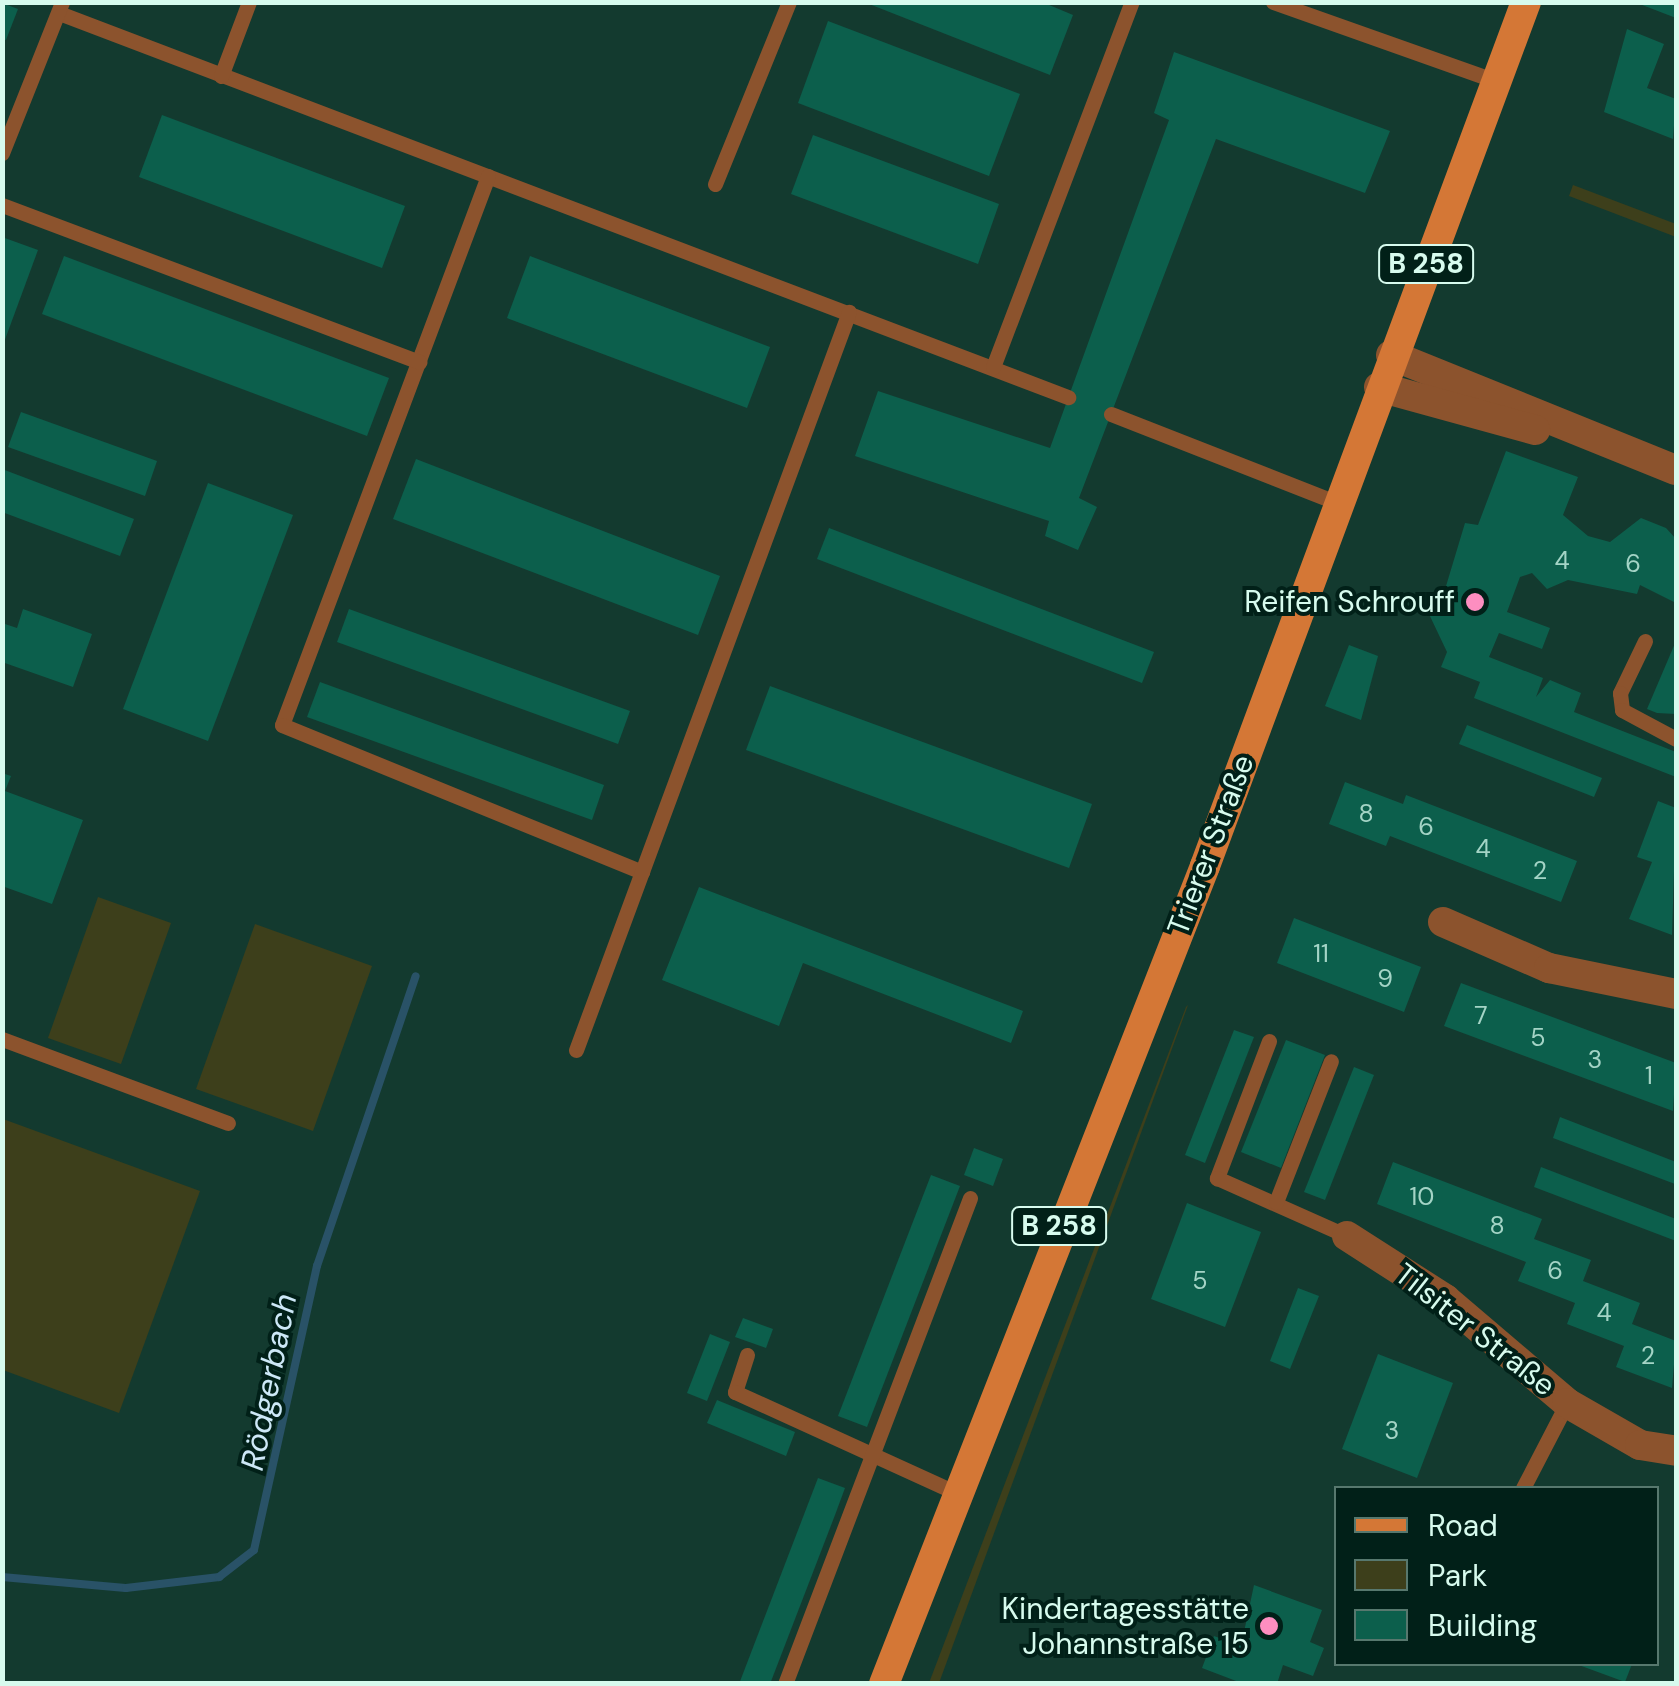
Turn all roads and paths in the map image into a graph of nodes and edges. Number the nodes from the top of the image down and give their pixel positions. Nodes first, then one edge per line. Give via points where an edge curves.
1 (250, 2) edge
2 (788, 2) edge
3 (1273, 2) edge
4 (1526, 2) edge
5 (1128, 4) edge
6 (60, 8) edge
7 (221, 76) junction
8 (1496, 80) junction
9 (2, 153) edge
10 (488, 176) junction
11 (715, 184) dead end
12 (2, 205) edge
13 (849, 312) junction
14 (1391, 355) junction
15 (419, 362) junction
16 (993, 367) junction
17 (1379, 388) junction
18 (1068, 397) dead end
19 (1111, 414) dead end
20 (1598, 443) junction
21 (1676, 470) edge
22 (1335, 502) junction
23 (1645, 641) dead end
24 (1676, 739) edge
25 (642, 872) junction
26 (1443, 922) dead end
27 (1676, 994) edge
28 (2, 1039) edge
29 (1268, 1041) dead end
30 (576, 1050) dead end
31 (1332, 1062) dead end
32 (228, 1123) dead end
33 (970, 1198) dead end
34 (1276, 1202) junction
35 (1348, 1236) joint
36 (746, 1356) dead end
37 (1567, 1403) junction
38 (1676, 1451) edge
39 (872, 1456) junction
40 (1524, 1486) edge
41 (956, 1493) junction
42 (785, 1684) edge
43 (884, 1684) edge

1 - 7 lane
2 - 11 lane
3 - 8 lane
4 - 8 main road, Trierer Straße / B 258
5 - 16 lane
6 - 7 lane
6 - 9 lane
7 - 10 lane
8 - 14 main road, Trierer Straße / B 258
10 - 13 lane
10 - 15 lane
12 - 15 lane
13 - 16 lane
13 - 25 lane
14 - 17 main road, Trierer Straße / B 258
14 - 20 street
15 - 25 lane via 282,726
16 - 18 lane
17 - 20 street via 1426,407
17 - 22 main road, Trierer Straße / B 258
19 - 22 lane
20 - 21 street
22 - 41 main road, Trierer Straße / B 258 via 1205,866
23 - 24 lane via 1620,693 1622,710
25 - 30 lane
26 - 27 street via 1549,968
28 - 32 lane
29 - 34 lane, Tilsiter Straße via 1217,1178
31 - 34 lane
33 - 39 lane
34 - 35 lane, Tilsiter Straße
35 - 37 street, Tilsiter Straße via 1445,1299
36 - 39 lane via 735,1392
37 - 38 street, Tilsiter Straße via 1640,1445
37 - 40 lane
39 - 41 lane
39 - 42 lane
41 - 43 main road, Trierer Straße / B 258

